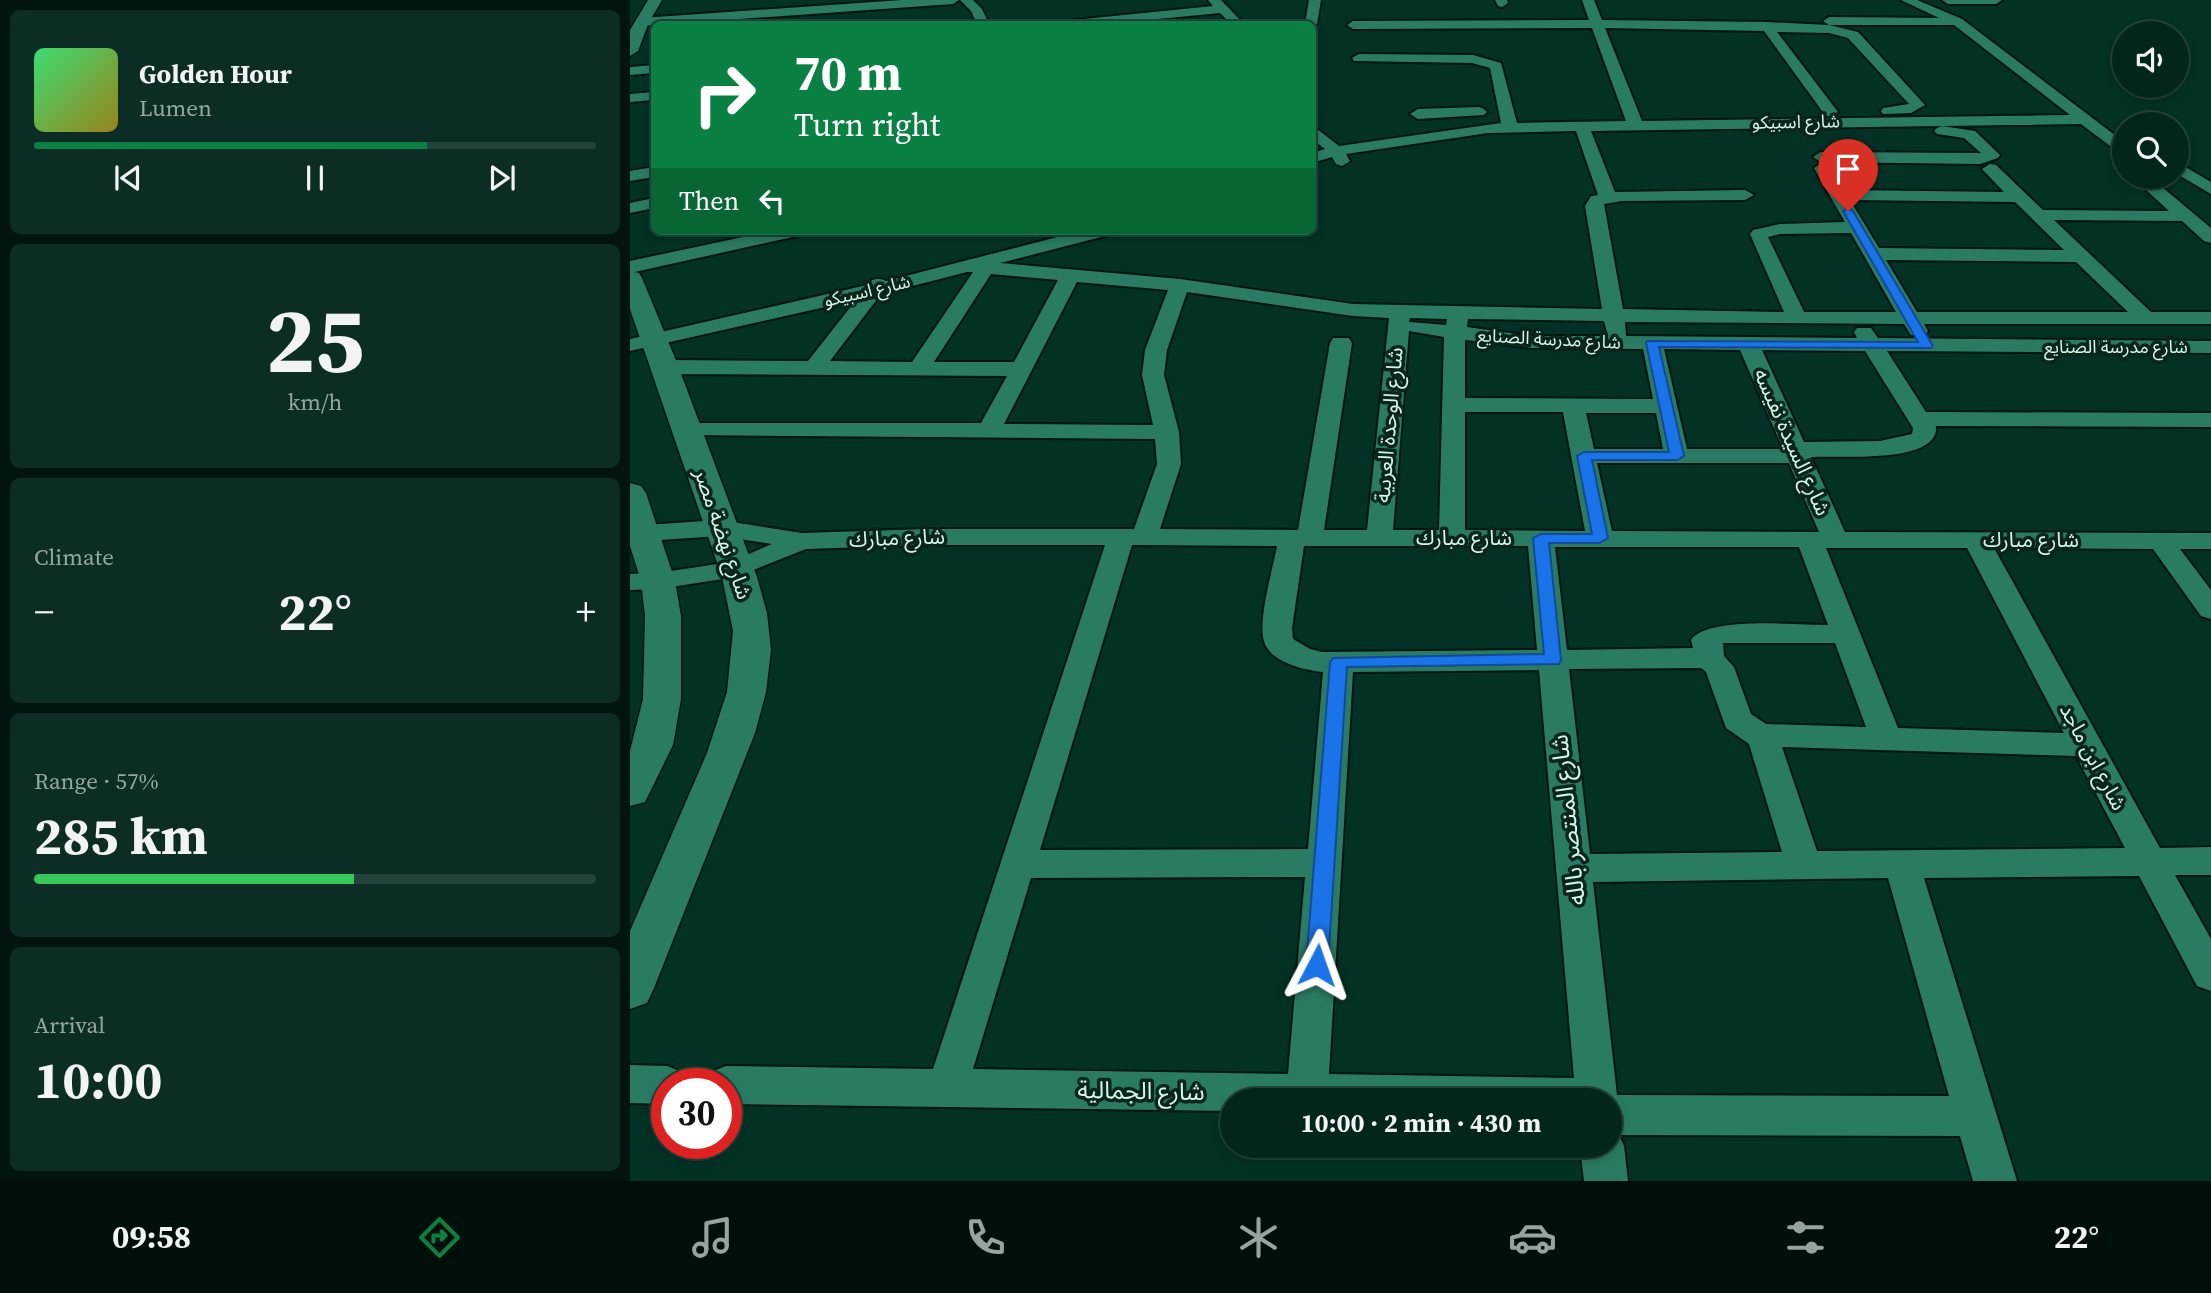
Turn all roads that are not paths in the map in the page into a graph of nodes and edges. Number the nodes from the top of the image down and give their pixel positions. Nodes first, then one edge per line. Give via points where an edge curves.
1 (655, 0) edge
2 (753, 0) edge
3 (953, 0) edge
4 (966, 0) edge
5 (1315, 0) edge
6 (1588, 0) edge
7 (1907, 0) edge
8 (1948, 0) edge
9 (1996, 0) edge
10 (933, 1) edge
11 (1217, 5) edge
12 (850, 7) junction
13 (788, 12) junction
14 (750, 14) junction
15 (651, 21) edge
16 (655, 21) edge
17 (783, 21) edge
18 (847, 21) edge
19 (982, 21) edge
20 (1113, 21) edge
21 (1235, 21) edge
22 (1312, 21) edge
23 (641, 22) junction
24 (1958, 22) junction
25 (1768, 23) junction
26 (1595, 24) junction
27 (1353, 25) dead end
28 (651, 40) edge
29 (632, 46) edge
30 (1359, 58) dead end
31 (651, 69) edge
32 (630, 71) edge
33 (651, 96) edge
34 (630, 98) edge
35 (1830, 112) junction
36 (1418, 114) dead end
37 (2083, 119) junction
38 (1508, 120) junction
39 (1748, 123) junction
40 (1779, 123) junction
41 (1635, 124) junction
42 (1581, 125) junction
43 (1316, 134) edge
44 (2112, 144) edge
45 (1336, 151) junction
46 (1316, 157) edge
47 (1990, 169) dead end
48 (651, 172) edge
49 (2189, 175) edge
50 (630, 176) edge
51 (2155, 189) edge
52 (2211, 189) edge
53 (1745, 195) dead end
54 (1838, 195) junction
55 (1608, 197) junction
56 (2020, 197) junction
57 (651, 204) edge
58 (630, 208) edge
59 (2039, 215) junction
60 (2188, 216) junction
61 (1857, 227) junction
62 (778, 235) edge
63 (1048, 235) edge
64 (1089, 235) edge
65 (2211, 237) edge
66 (1873, 254) junction
67 (2082, 256) junction
68 (630, 267) edge
69 (976, 267) junction
70 (1070, 276) junction
71 (630, 278) edge
72 (878, 284) junction
73 (1180, 285) junction
74 (1614, 315) junction
75 (1399, 318) junction
76 (1797, 318) junction
77 (1855, 318) junction
78 (1910, 318) junction
79 (2146, 318) junction
80 (2211, 318) edge
81 (1457, 323) junction
82 (647, 343) edge
83 (1341, 343) dead end
84 (1619, 343) junction
85 (1652, 343) junction
86 (1749, 345) junction
87 (1872, 346) junction
88 (1927, 346) junction
89 (2201, 347) edge
90 (815, 367) junction
91 (2211, 367) edge
92 (919, 368) junction
93 (1021, 369) junction
94 (1454, 405) junction
95 (1573, 406) junction
96 (1666, 407) junction
97 (1917, 419) junction
98 (2211, 420) edge
99 (686, 428) junction
100 (989, 430) junction
101 (1167, 432) junction
102 (1797, 453) junction
103 (1584, 456) junction
104 (1677, 456) junction
105 (630, 493) edge
106 (720, 528) junction
107 (637, 534) edge
108 (1133, 537) junction
109 (1301, 538) junction
110 (1379, 538) junction
111 (1452, 538) junction
112 (1541, 538) junction
113 (1600, 538) junction
114 (1822, 539) junction
115 (1976, 540) junction
116 (802, 541) junction
117 (2161, 541) junction
118 (2211, 541) edge
119 (736, 569) junction
120 (644, 581) edge
121 (2211, 610) edge
122 (1846, 634) junction
123 (1553, 660) junction
124 (1710, 660) junction
125 (1339, 662) junction
126 (1755, 734) junction
127 (1886, 738) junction
128 (2087, 745) junction
129 (630, 790) edge
130 (2211, 861) edge
131 (2148, 862) junction
132 (1324, 863) junction
133 (1018, 864) junction
134 (1902, 864) junction
135 (1804, 865) junction
136 (1572, 868) junction
137 (2211, 975) edge
138 (630, 988) edge
139 (630, 1084) edge
140 (651, 1085) edge
141 (742, 1085) edge
142 (947, 1088) junction
143 (1307, 1088) edge
144 (1599, 1088) edge
145 (1220, 1092) edge
146 (1622, 1105) edge
147 (1976, 1116) junction
148 (1603, 1158) edge
149 (1606, 1181) edge
150 (1995, 1181) edge

1 - 23 street
2 - 14 street
3 - 10 street
4 - 19 street
5 - 22 street
6 - 26 street
7 - 24 street
8 - 9 street
10 - 12 street
11 - 20 street
11 - 21 street
12 - 13 street
12 - 18 street
13 - 14 street
13 - 17 street
14 - 16 street
15 - 23 street
23 - 29 street
24 - 25 street
24 - 37 street
25 - 26 street
25 - 35 street
25 - 35 street via 1853,36 1918,105 1910,110
26 - 27 street via 1404,19
26 - 41 street
28 - 29 street
30 - 38 street via 1487,61 1499,71
31 - 32 street
33 - 34 street
35 - 39 street
36 - 38 street
37 - 40 street, شارع اسبيكو
37 - 44 street
38 - 42 street, شارع اسبيكو
38 - 45 street, شارع اسبيكو
38 - 45 street, شارع اسبيكو via 1331,171 1342,160
39 - 40 street, شارع اسبيكو
39 - 41 street, شارع اسبيكو
40 - 54 street via 1805,130 1956,131 1973,136 1992,155 1980,159 1821,162
41 - 42 street, شارع اسبيكو
42 - 55 street
43 - 45 street
45 - 46 street, شارع اسبيكو
47 - 56 street
48 - 50 street
49 - 52 street
51 - 60 street
53 - 55 street
54 - 56 street
54 - 61 street
55 - 74 street via 1594,206
56 - 59 street
57 - 58 street
59 - 60 street
59 - 67 street
60 - 65 street
61 - 66 street
61 - 76 street via 1759,234
62 - 68 street
63 - 72 street, شارع اسبيكو
64 - 69 street, شارع اسبيكو
66 - 67 street
66 - 78 street
67 - 79 street
69 - 70 street, شارع مدرسة الصنايع
69 - 72 street, شارع اسبيكو
69 - 92 street
70 - 73 street, شارع مدرسة الصنايع
70 - 93 street
71 - 82 street, شارع نهضة مصر
72 - 82 street, شارع اسبيكو
72 - 90 street
73 - 75 street, شارع مدرسة الصنايع
73 - 101 street via 1156,350 1153,375
74 - 76 street, شارع مدرسة الصنايع
74 - 81 street, شارع مدرسة الصنايع
74 - 84 street
75 - 81 street, شارع مدرسة الصنايع
75 - 110 street, شارع الوحدة العربية
76 - 77 street, شارع مدرسة الصنايع
77 - 78 street, شارع مدرسة الصنايع
77 - 87 street
78 - 79 street, شارع مدرسة الصنايع
78 - 88 street
79 - 80 street, شارع مدرسة الصنايع
81 - 84 street, شارع مدرسة الصنايع via 1532,342
81 - 94 street
82 - 90 street
82 - 99 street, شارع نهضة مصر
83 - 109 street
84 - 85 street, شارع مدرسة الصنايع
85 - 86 street, شارع مدرسة الصنايع
85 - 96 street
86 - 87 street, شارع مدرسة الصنايع
86 - 102 street, شارع السيدة نفيسه
87 - 88 street, شارع مدرسة الصنايع
87 - 97 street
88 - 89 street, شارع مدرسة الصنايع
89 - 91 street
90 - 92 street
92 - 93 street
93 - 100 street
94 - 95 street
94 - 111 street
95 - 96 street
95 - 103 street
96 - 104 street
97 - 98 street
97 - 102 street via 1924,428 1923,438 1913,444
99 - 100 street
99 - 106 street, شارع نهضة مصر
100 - 101 street
101 - 108 street via 1169,464
102 - 104 street
102 - 114 street, شارع السيدة نفيسه
103 - 104 street
103 - 113 street
105 - 107 street
106 - 107 street, شارع مبارك
106 - 116 street, شارع مبارك
106 - 119 street, شارع نهضة مصر
107 - 120 street
108 - 109 street, شارع مبارك
108 - 116 street, شارع مبارك
108 - 133 street
109 - 110 street, شارع مبارك
109 - 125 street via 1277,628 1279,643 1307,660
110 - 111 street, شارع مبارك
111 - 112 street, شارع مبارك
112 - 113 street, شارع مبارك
112 - 123 street, شارع المنتصر بالله
113 - 114 street, شارع مبارك
114 - 115 street, شارع مبارك
114 - 122 street, شارع السيدة نفيسه
115 - 117 street, شارع مبارك
115 - 128 street, شارع ابن ماجد
116 - 119 street, شارع مبارك
117 - 118 street, شارع مبارك
117 - 121 street
119 - 120 street, شارع مبارك
119 - 138 street, شارع نهضة مصر via 752,627 744,701 734,736
120 - 129 street via 663,616 663,699 653,745
122 - 124 street via 1718,634 1706,640
122 - 127 street, شارع السيدة نفيسه
123 - 124 street
123 - 125 street
123 - 136 street, شارع المنتصر بالله
124 - 126 street via 1719,667 1733,715
125 - 132 street
126 - 127 street
126 - 135 street via 1763,738
127 - 128 street
128 - 131 street, شارع ابن ماجد
130 - 131 street
131 - 134 street
131 - 137 street, شارع ابن ماجد
132 - 133 street
132 - 143 street
133 - 142 street
134 - 135 street
134 - 147 street
135 - 136 street
136 - 144 street, شارع المنتصر بالله
139 - 140 street
141 - 142 street, شارع الجمالية
142 - 145 street, شارع الجمالية
146 - 147 street, شارع الجمالية
147 - 150 street
148 - 149 street

